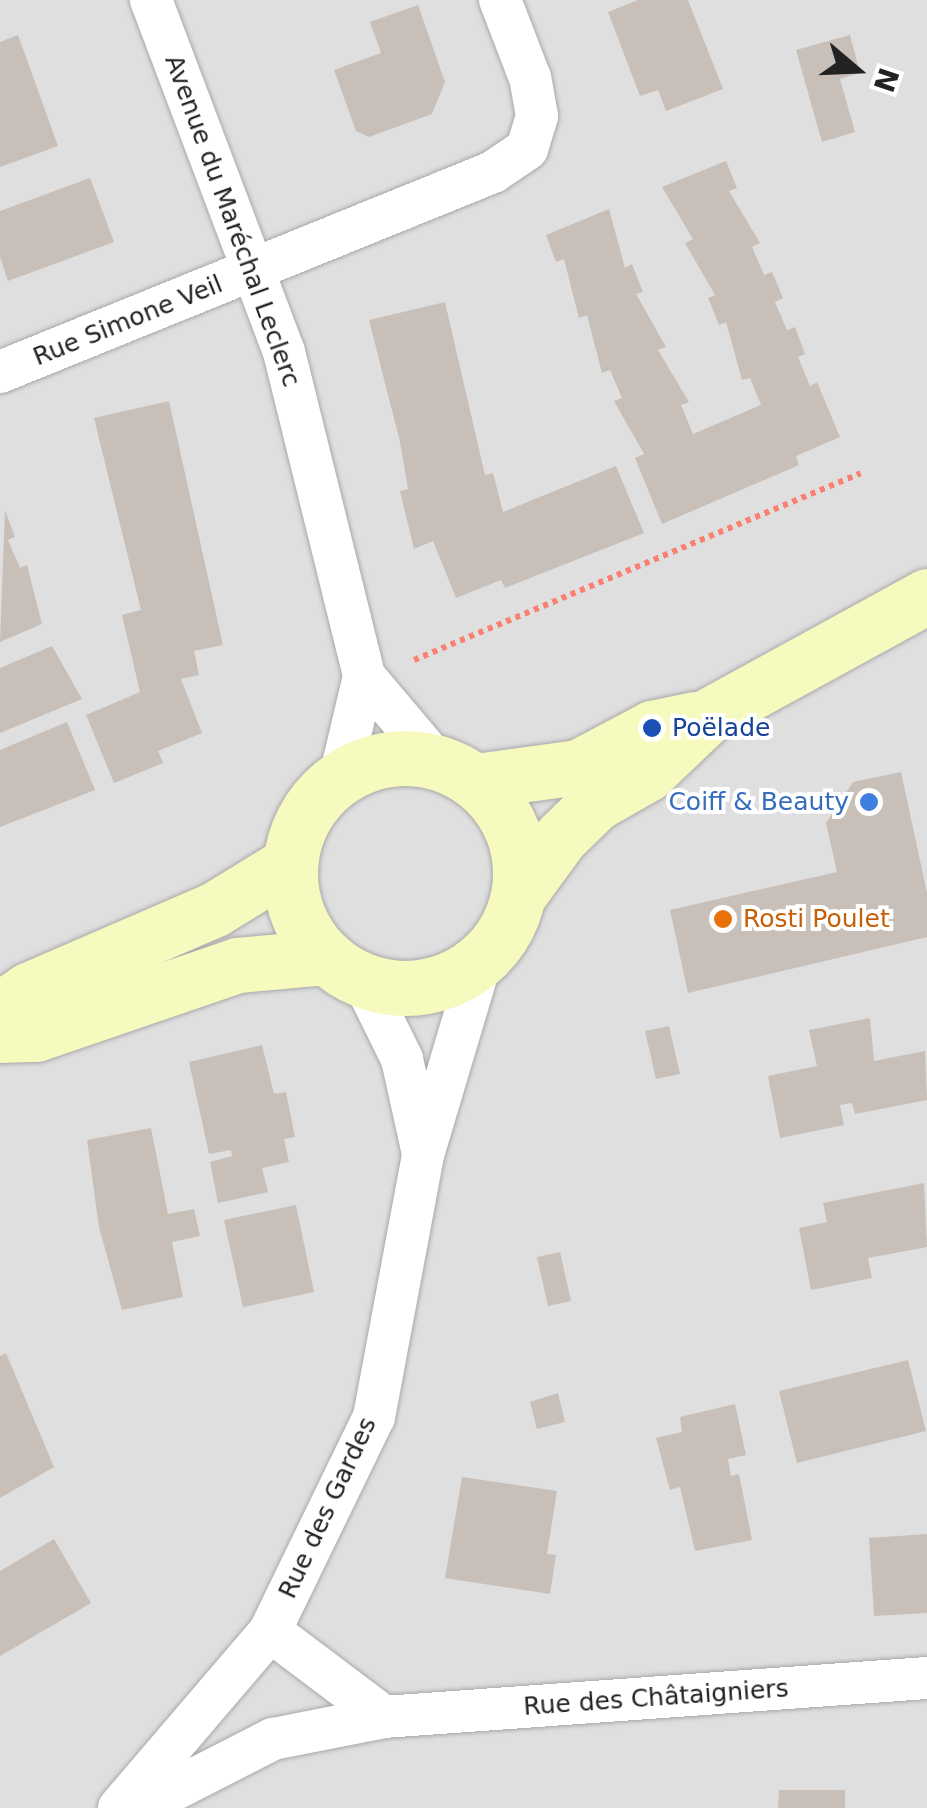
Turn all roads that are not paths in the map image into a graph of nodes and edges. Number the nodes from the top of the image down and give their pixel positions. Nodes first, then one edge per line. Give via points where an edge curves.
1 (151, 0) edge
2 (500, 0) edge
3 (255, 270) junction
4 (0, 372) edge
5 (927, 596) edge
6 (381, 672) junction
7 (708, 716) junction
8 (456, 771) junction
9 (340, 777) junction
10 (290, 863) junction
11 (520, 893) junction
12 (481, 961) junction
13 (344, 970) junction
14 (0, 1010) edge
15 (0, 1035) edge
16 (423, 1155) junction
17 (270, 1631) junction
18 (927, 1678) edge
19 (384, 1717) junction
20 (118, 1808) edge
21 (138, 1808) edge

1 - 3 street, Avenue du Maréchal Leclerc
2 - 3 street, Rue Simone Veil via 530,78 536,116 527,148 494,172
3 - 4 street, Rue Simone Veil
3 - 6 street, Avenue du Maréchal Leclerc
5 - 7 street
6 - 8 street, Avenue du Maréchal Leclerc
6 - 9 street, Avenue du Maréchal Leclerc
7 - 8 street via 652,728 578,767
7 - 11 street via 648,774 584,814
8 - 9 street via 370,762
8 - 11 street via 504,812 519,851
9 - 10 street via 298,830
10 - 13 street via 291,897
10 - 14 street via 215,910 28,990
11 - 12 street via 506,930
12 - 13 street via 446,982 405,990
12 - 16 street, Rue des Gardes
13 - 15 street via 237,965 36,1034
13 - 16 street, Rue des Gardes via 402,1059
16 - 17 street, Rue des Gardes via 374,1416
17 - 19 street
17 - 20 street, Rue des Gardes
18 - 19 street, Rue des Châtaigniers
19 - 21 street, Rue des Châtaigniers via 273,1739

